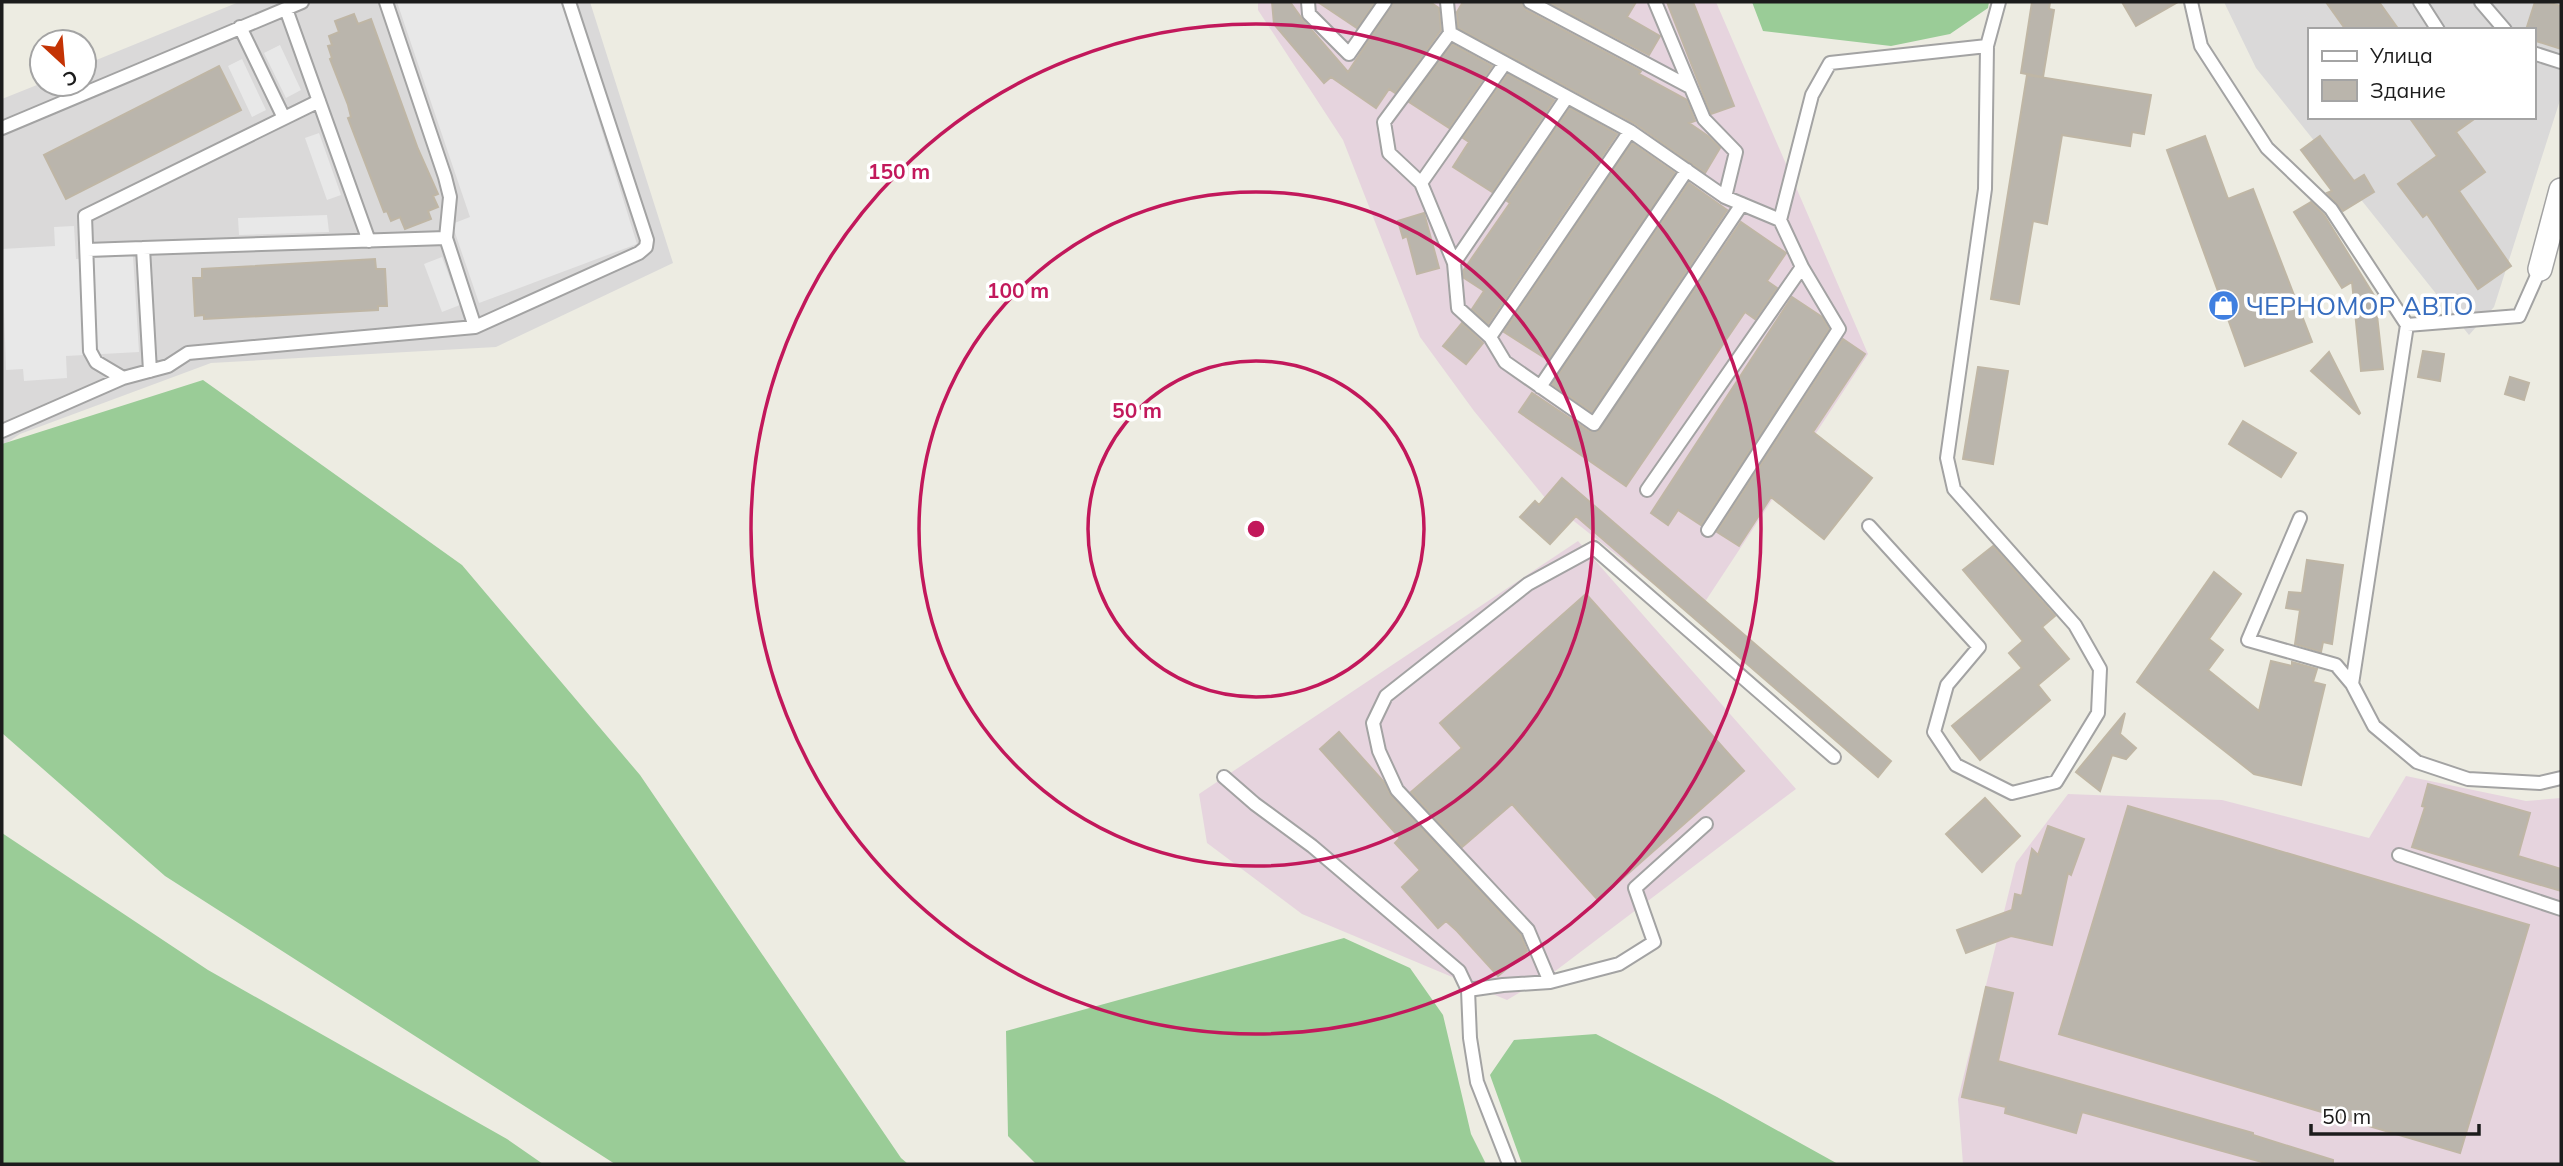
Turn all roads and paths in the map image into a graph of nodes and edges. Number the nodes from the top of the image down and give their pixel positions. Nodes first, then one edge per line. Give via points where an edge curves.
1 (302, 2) edge
2 (386, 2) edge
3 (569, 2) edge
4 (1308, 2) edge
5 (1385, 2) edge
6 (1447, 2) edge
7 (1530, 2) edge
8 (1655, 2) edge
9 (1999, 2) edge
10 (2191, 2) edge
11 (2420, 2) edge
12 (2481, 2) edge
13 (286, 9) junction
14 (240, 27) junction
15 (2437, 28) edge
16 (2503, 28) edge
17 (1450, 33) junction
18 (1987, 46) junction
19 (2535, 54) edge
20 (2561, 62) edge
21 (1505, 63) junction
22 (1688, 86) junction
23 (1567, 97) junction
24 (319, 101) junction
25 (284, 118) junction
26 (2, 128) edge
27 (1630, 131) junction
28 (1687, 170) junction
29 (1421, 183) junction
30 (2561, 190) edge
31 (1725, 197) junction
32 (1742, 204) junction
33 (1780, 220) junction
34 (446, 238) junction
35 (369, 241) junction
36 (143, 248) junction
37 (87, 250) junction
38 (1454, 263) junction
39 (1802, 267) junction
40 (2540, 269) joint
41 (2407, 325) junction
42 (475, 327) junction
43 (1490, 337) junction
44 (150, 371) junction
45 (123, 378) junction
46 (1540, 387) junction
47 (2, 431) edge
48 (1647, 490) dead end
49 (2300, 517) dead end
50 (1869, 526) dead end
51 (1708, 530) dead end
52 (2352, 684) junction
53 (1834, 757) dead end
54 (1224, 777) dead end
55 (2561, 778) edge
56 (1706, 824) dead end
57 (2399, 855) dead end
58 (2561, 909) edge
59 (1550, 982) junction
60 (1468, 990) junction
61 (1509, 1164) edge

1 - 13 lane
2 - 34 lane via 445,177 450,197
3 - 42 lane via 646,247
4 - 5 lane via 1310,14 1349,54
6 - 17 lane
7 - 22 lane
8 - 22 lane
9 - 18 lane
10 - 41 lane via 2201,46 2267,148 2331,209
11 - 15 lane
12 - 16 lane
13 - 14 lane
13 - 24 lane
14 - 25 lane
14 - 26 lane
17 - 21 lane
17 - 29 lane via 1384,122 1389,153
18 - 33 lane via 1830,63 1812,95
18 - 50 lane via 1986,189 1947,458 1954,489 2075,625 2100,669 2098,713 2056,782 2012,793 1956,765 1934,732 1947,685 1979,647
19 - 20 lane
21 - 23 lane
21 - 29 lane
22 - 31 lane via 1704,119 1736,152
23 - 27 lane
23 - 38 lane
24 - 25 lane
24 - 35 lane
25 - 37 lane via 85,216
27 - 28 lane
27 - 43 lane
28 - 31 lane
28 - 46 lane
29 - 38 lane
30 - 40 street
31 - 32 lane
32 - 33 lane
32 - 46 lane via 1594,424
33 - 39 lane
34 - 35 lane
34 - 42 lane
35 - 36 lane
36 - 37 lane
36 - 44 lane
37 - 45 lane via 90,351 96,362
38 - 43 lane via 1458,308
39 - 48 lane
39 - 51 lane via 1839,329
40 - 41 lane via 2519,316
41 - 52 lane
42 - 44 lane via 188,353
43 - 46 lane via 1505,362
44 - 45 lane
45 - 47 lane
49 - 52 lane via 2248,640 2336,665
52 - 55 lane via 2374,726 2417,762 2468,779 2540,783
53 - 59 lane via 1594,548 1528,584 1386,696 1373,723 1379,751 1397,790 1528,930
54 - 60 lane via 1459,971
56 - 59 lane via 1635,888 1654,942 1619,964
57 - 58 lane
59 - 60 lane
60 - 61 lane via 1477,1082

